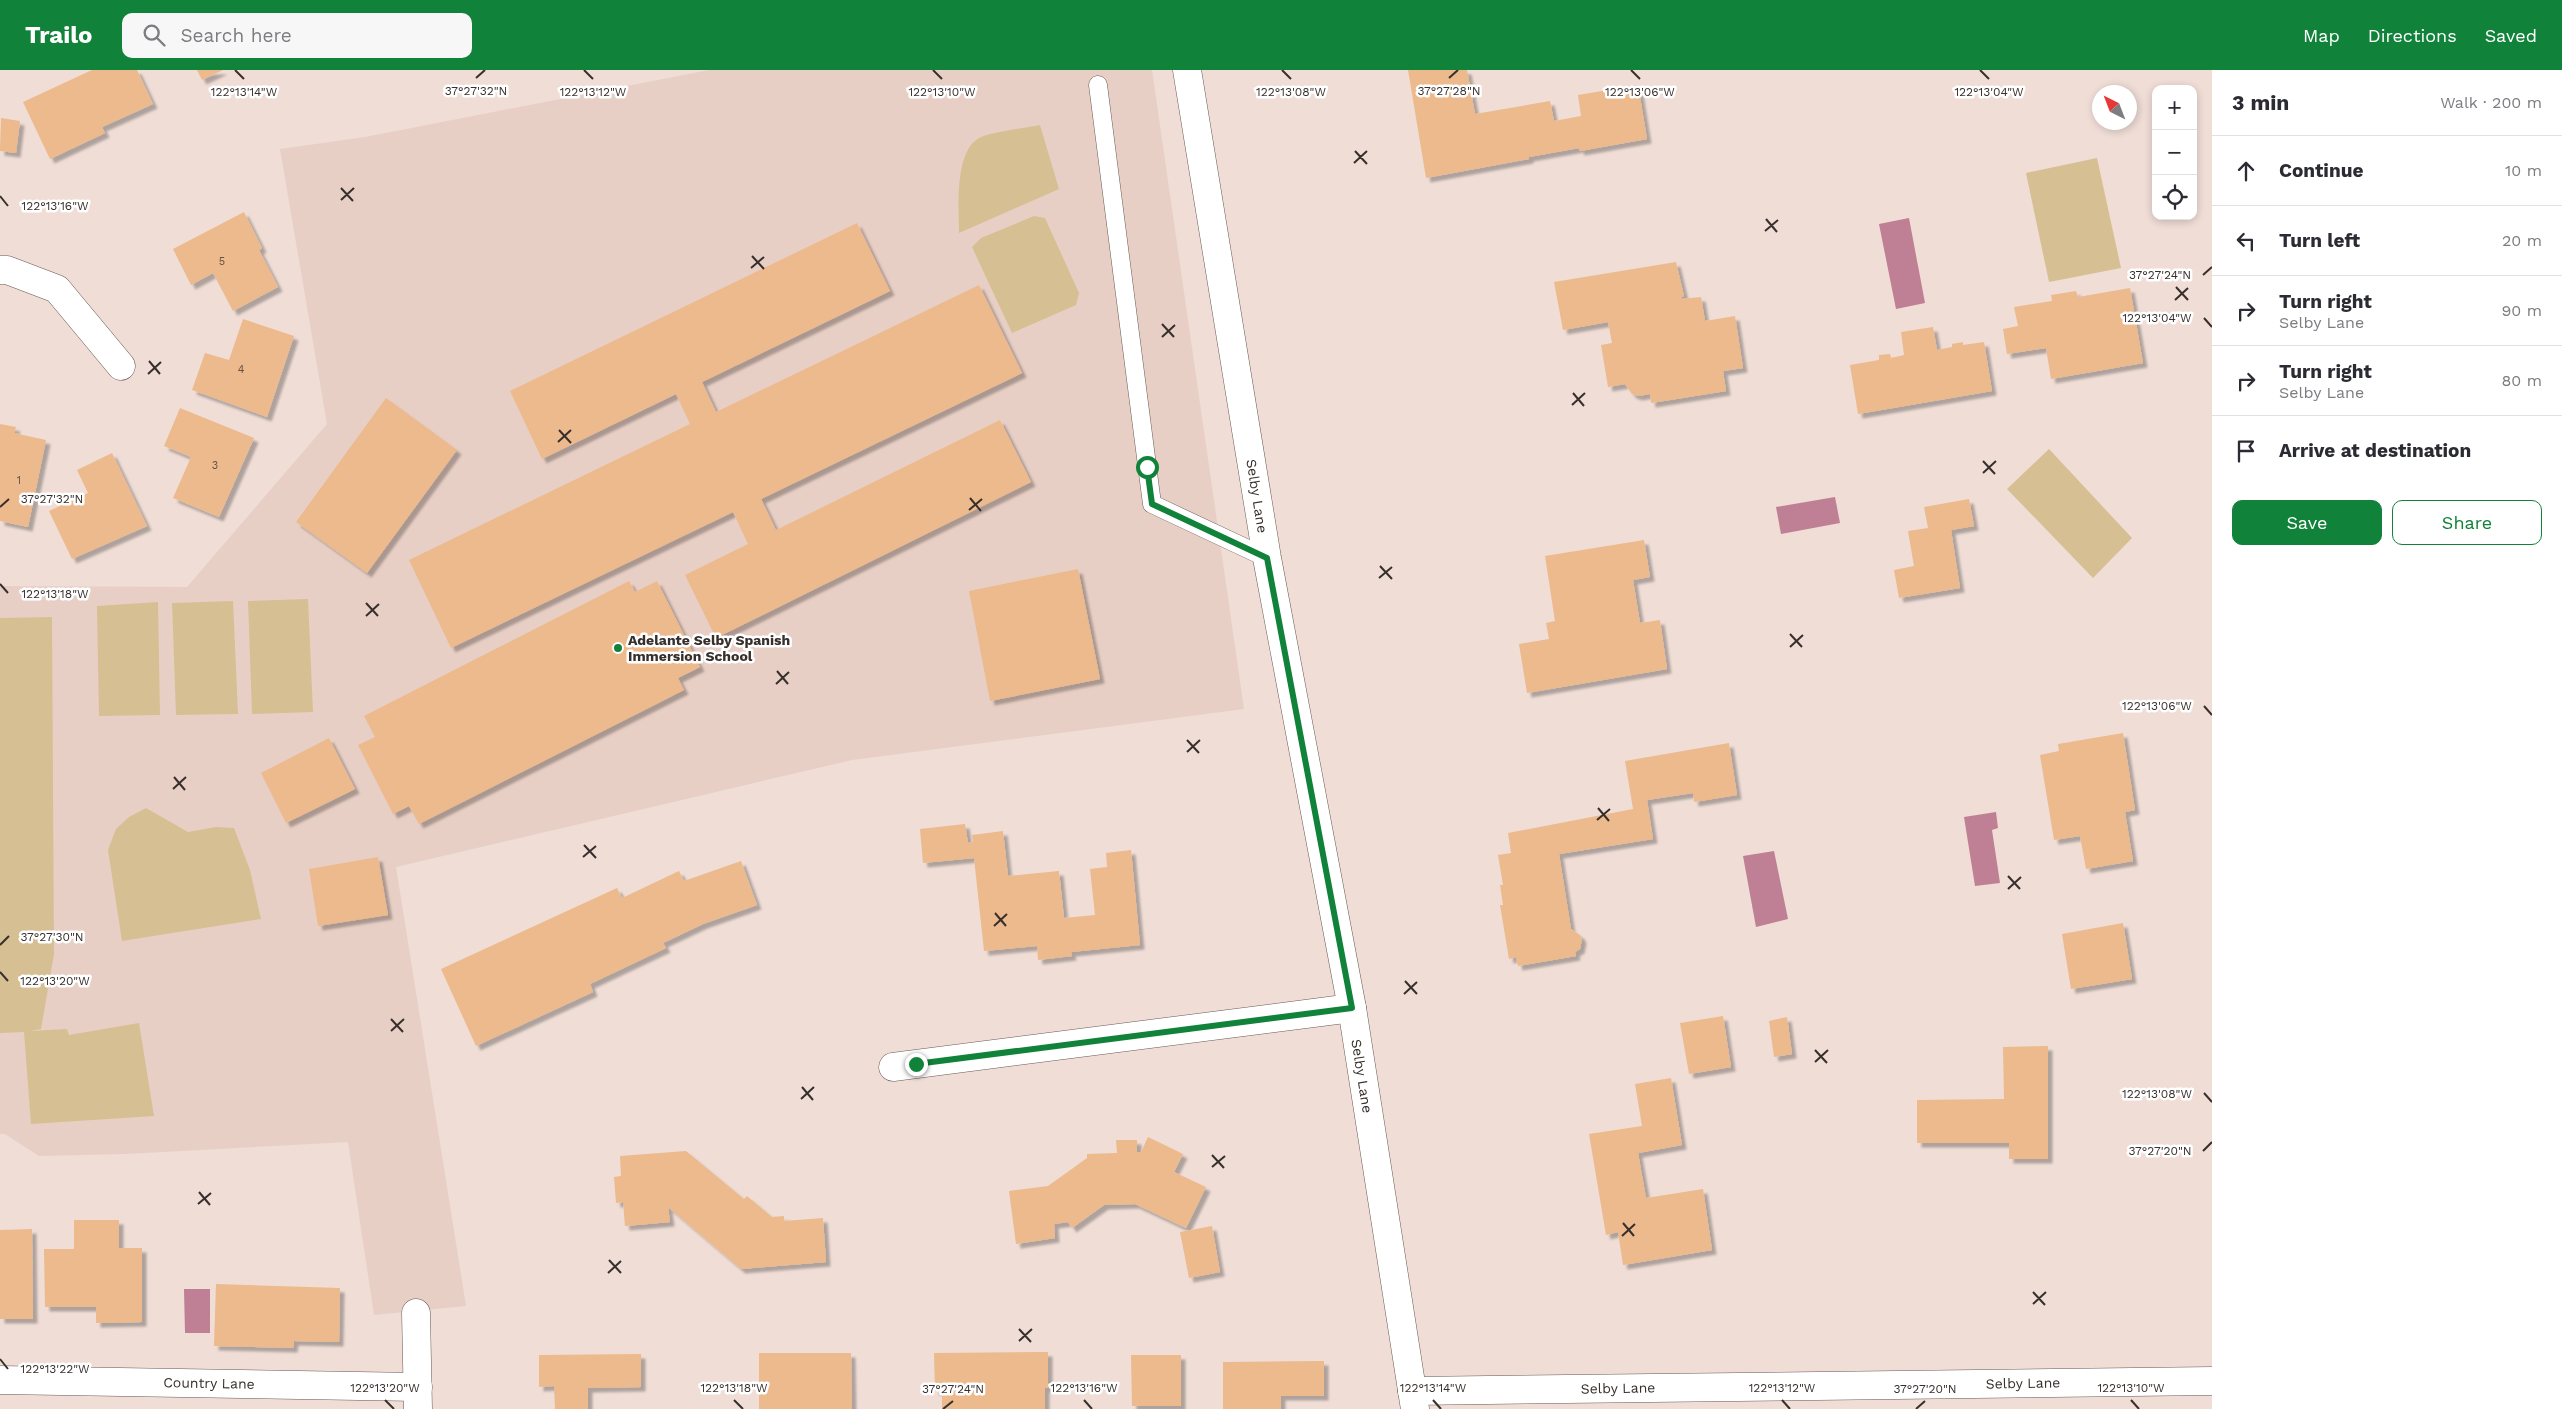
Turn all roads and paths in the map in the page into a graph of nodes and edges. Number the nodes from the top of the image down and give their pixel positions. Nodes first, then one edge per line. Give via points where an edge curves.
1 (1188, 70) edge
2 (1098, 85) dead end
3 (0, 270) edge
4 (121, 366) dead end
5 (1267, 558) junction
6 (1352, 1008) junction
7 (893, 1067) dead end
8 (416, 1313) dead end
9 (0, 1380) edge
10 (2212, 1382) edge
11 (418, 1398) edge
12 (1414, 1400) edge

1 - 5 street, Selby Lane
2 - 5 lane via 1152,504
3 - 4 street via 57,289
5 - 6 street, Selby Lane
6 - 7 street
6 - 12 street, Selby Lane
8 - 11 street
9 - 11 street, Country Lane
10 - 12 street, Selby Lane

